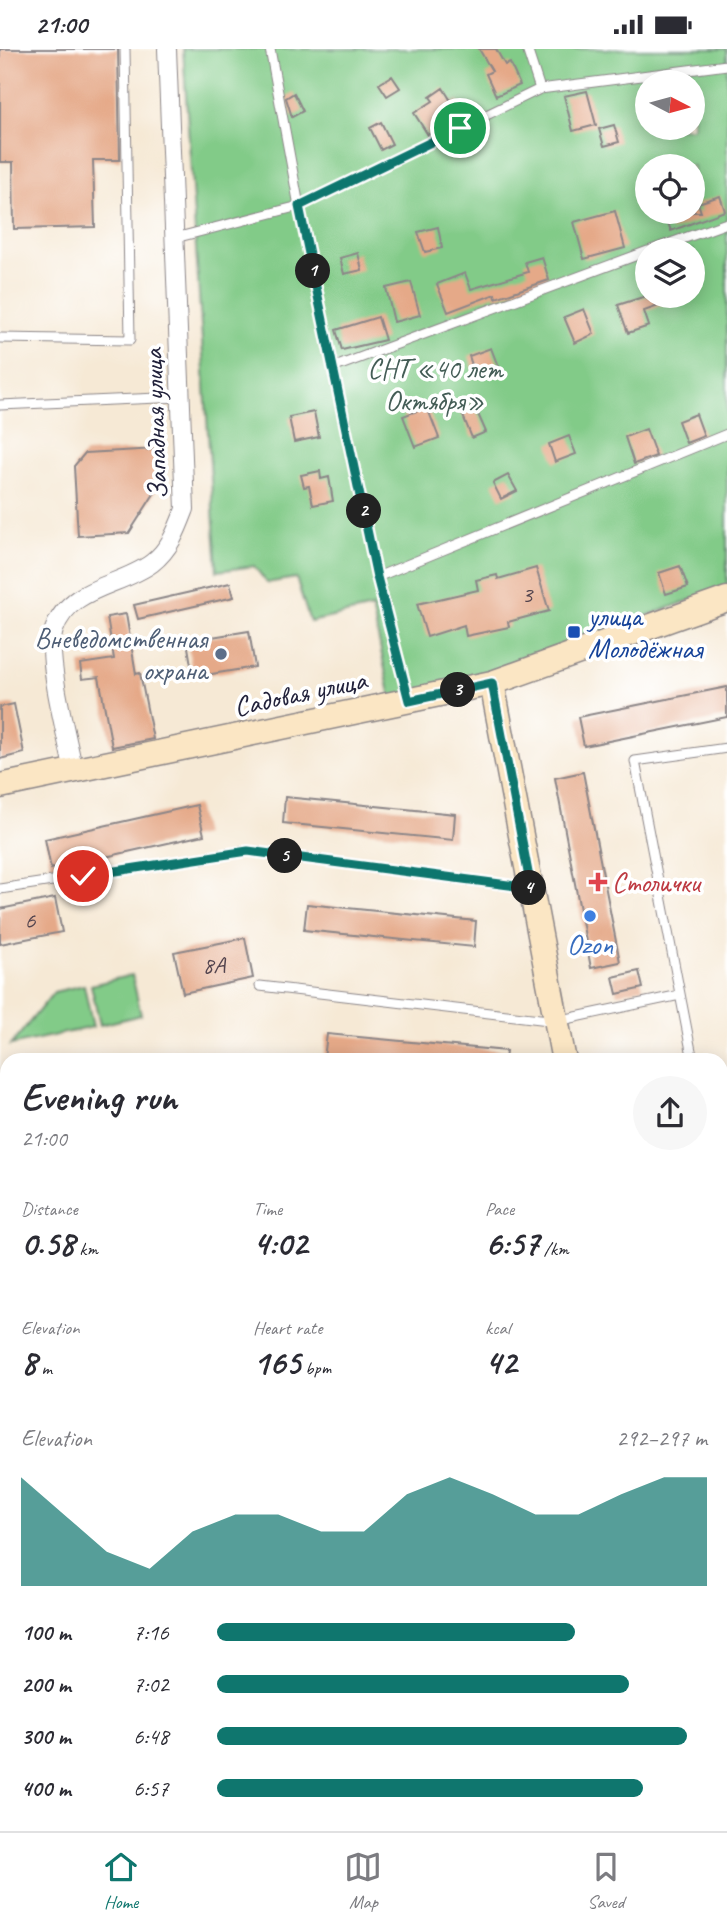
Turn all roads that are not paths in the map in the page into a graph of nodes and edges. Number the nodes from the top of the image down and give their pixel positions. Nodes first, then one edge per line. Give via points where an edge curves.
1 (125, 49) edge
2 (167, 49) edge
3 (270, 49) edge
4 (527, 49) edge
5 (727, 65) edge
6 (540, 89) junction
7 (299, 206) junction
8 (727, 223) edge
9 (175, 238) junction
10 (685, 238) edge
11 (635, 256) edge
12 (0, 338) edge
13 (335, 367) junction
14 (181, 397) junction
15 (0, 405) edge
16 (727, 434) edge
17 (377, 577) junction
18 (727, 599) edge
19 (492, 683) junction
20 (409, 701) junction
21 (727, 748) edge
22 (74, 772) junction
23 (0, 786) edge
24 (531, 888) junction
25 (0, 889) edge
26 (260, 986) dead end
27 (680, 995) junction
28 (557, 1021) junction
29 (563, 1053) edge
30 (691, 1053) edge

1 - 12 lane via 130,340
2 - 9 street, Западная улица
3 - 7 lane
4 - 6 lane
5 - 6 lane
6 - 7 lane
7 - 9 lane
7 - 13 lane
8 - 10 lane
9 - 14 street, Западная улица
11 - 13 lane
13 - 17 lane
14 - 15 lane
14 - 22 street, Западная улица via 185,509 172,542 151,563 71,601 53,631 53,661
16 - 17 lane
17 - 20 lane
18 - 19 street, Садовая улица
19 - 20 street, Садовая улица
19 - 24 street
20 - 22 street, Садовая улица
21 - 27 lane via 635,761
22 - 23 street, Садовая улица
24 - 25 lane via 248,851
24 - 28 street
26 - 28 lane
27 - 28 lane
27 - 30 lane
28 - 29 street

